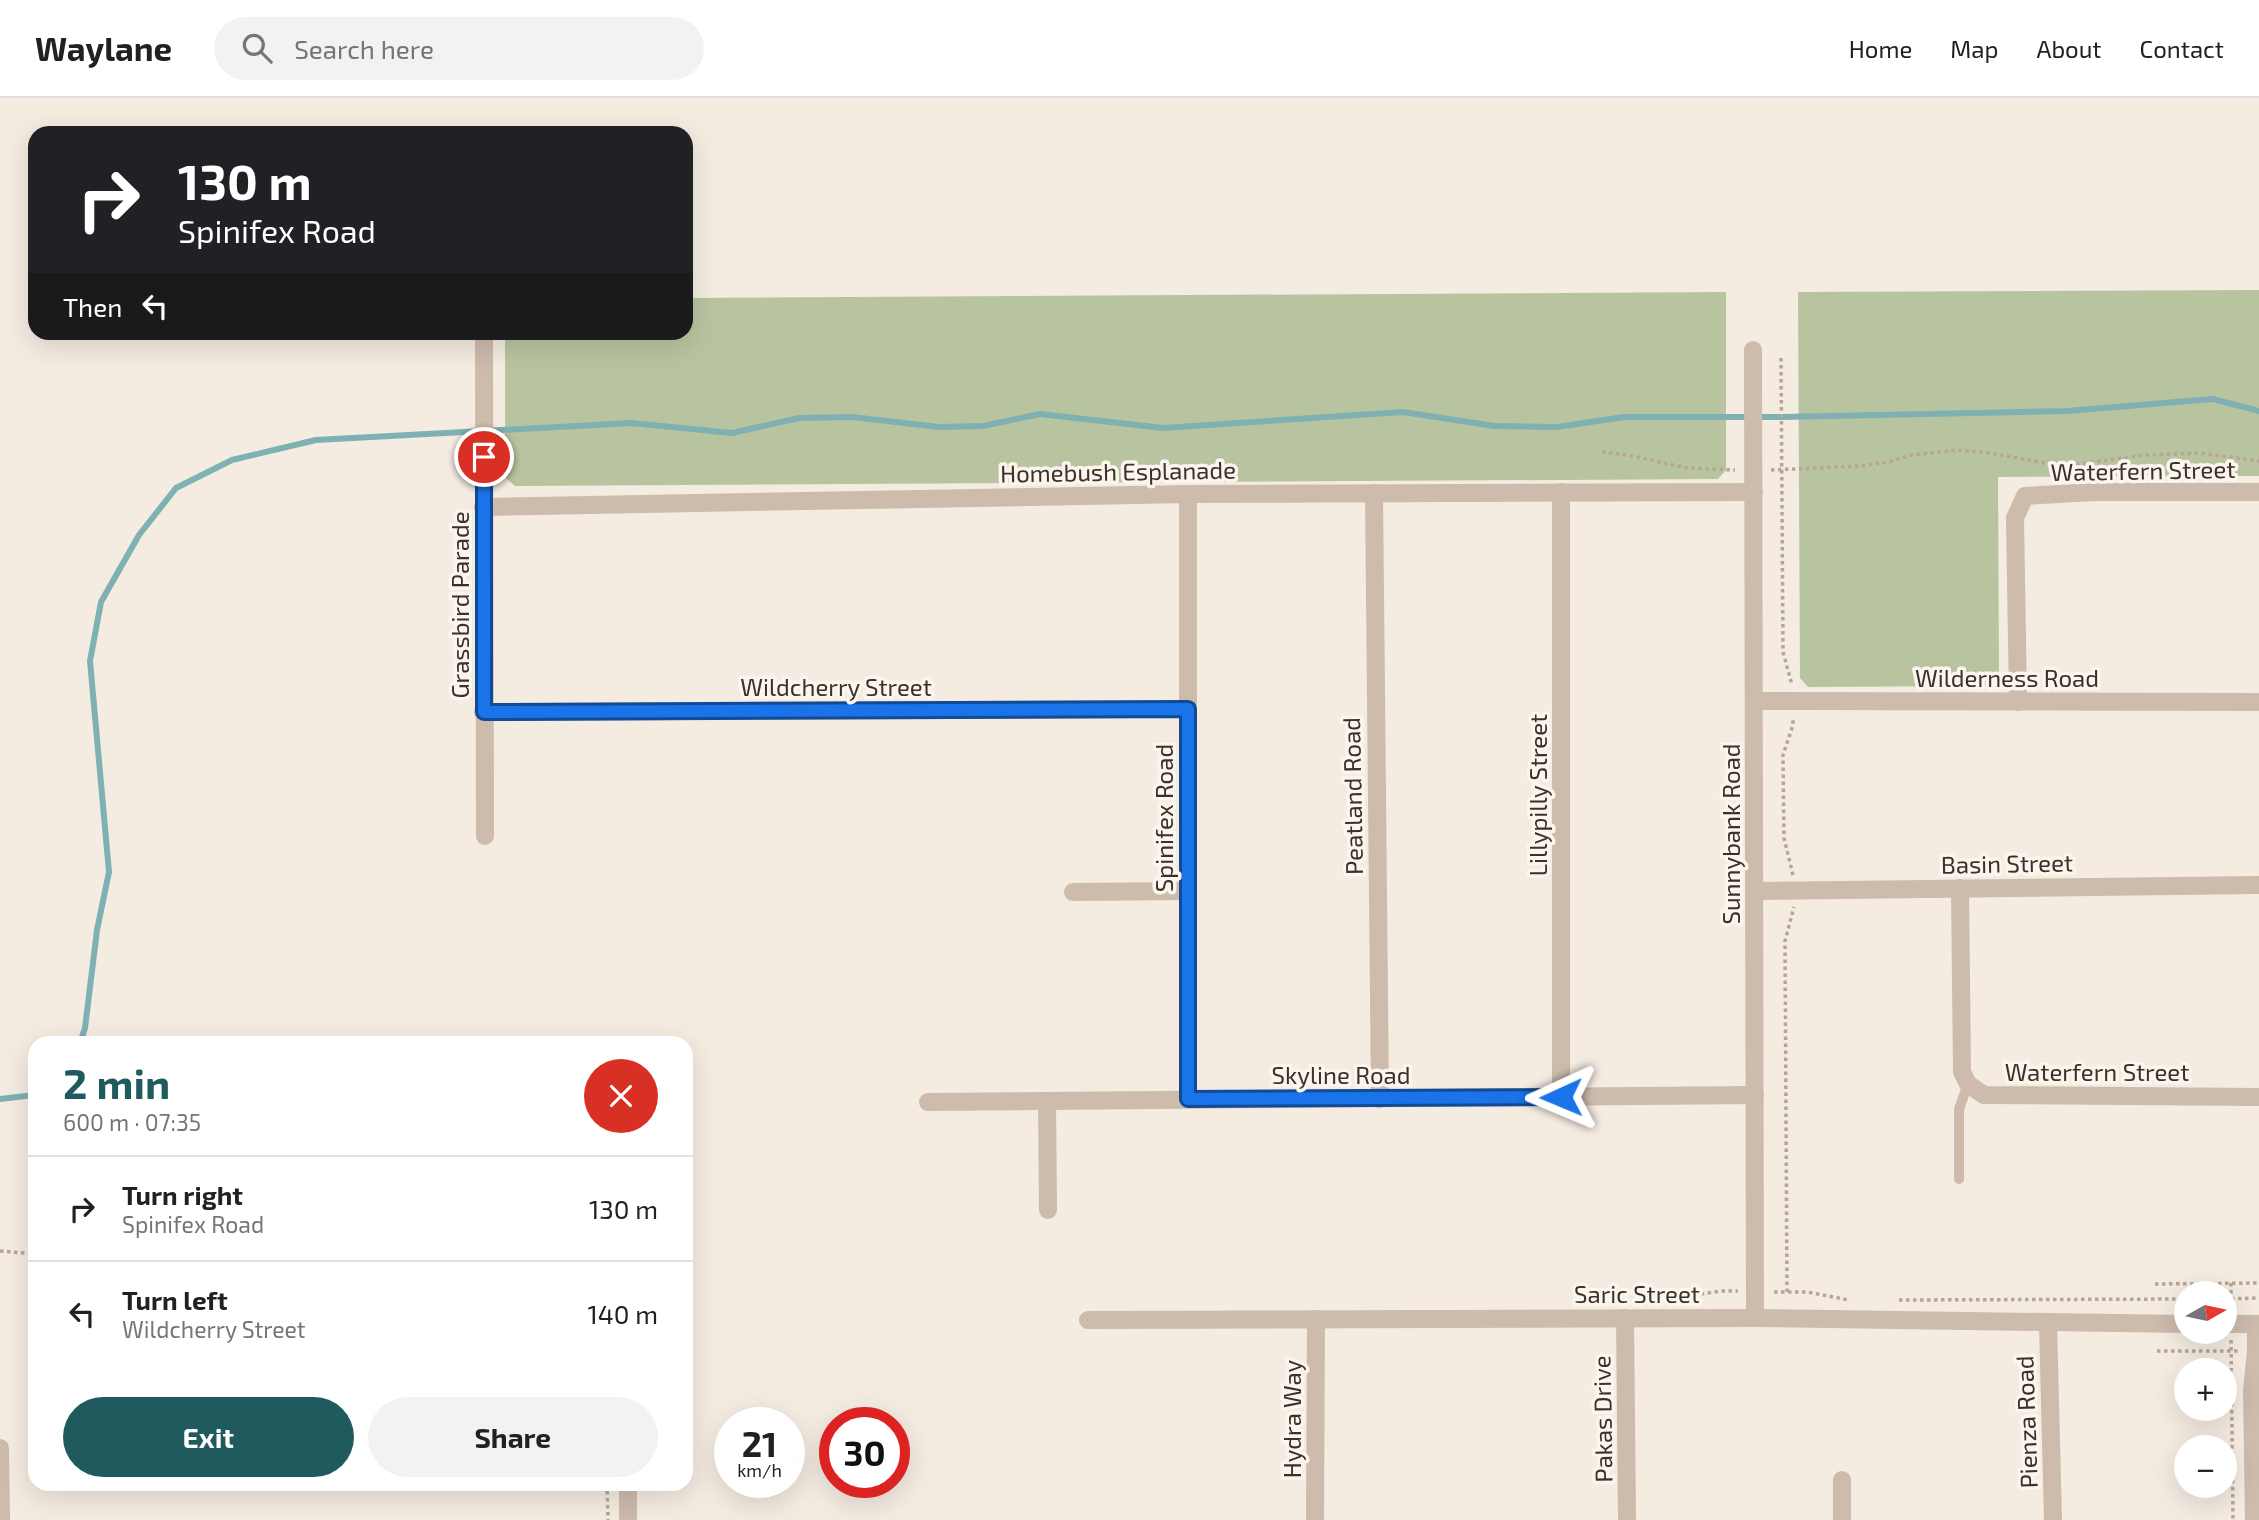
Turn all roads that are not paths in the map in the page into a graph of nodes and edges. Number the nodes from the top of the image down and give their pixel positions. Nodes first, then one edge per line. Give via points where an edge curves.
1 (484, 340) edge
2 (1753, 349) dead end
3 (1562, 492) junction
4 (1754, 492) junction
5 (2259, 492) edge
6 (1374, 493) junction
7 (1188, 494) junction
8 (483, 507) junction
9 (1754, 701) junction
10 (2018, 702) junction
11 (2259, 702) edge
12 (1188, 709) junction
13 (484, 712) junction
14 (485, 836) dead end
15 (2259, 885) edge
16 (1960, 888) junction
17 (1188, 891) junction
18 (1755, 891) junction
19 (1073, 892) dead end
20 (1968, 1084) junction
21 (1755, 1095) junction
22 (1561, 1097) junction
23 (2259, 1097) edge
24 (1188, 1099) junction
25 (1380, 1099) junction
26 (1047, 1101) junction
27 (928, 1102) dead end
28 (1959, 1179) dead end
29 (1048, 1210) dead end
30 (1625, 1318) junction
31 (1755, 1318) junction
32 (1316, 1319) junction
33 (1088, 1320) dead end
34 (2048, 1323) junction
35 (2174, 1324) edge
36 (2243, 1324) edge
37 (2252, 1391) junction
38 (0, 1448) edge
39 (1842, 1480) dead end
40 (628, 1491) edge
41 (1, 1520) edge
42 (628, 1520) edge
43 (1315, 1520) edge
44 (1627, 1520) edge
45 (1842, 1520) edge
46 (2053, 1520) edge
47 (2254, 1520) edge

1 - 8 street, Grassbird Parade
2 - 4 street, Sunnybank Road
3 - 4 street, Homebush Esplanade
3 - 6 street, Homebush Esplanade
3 - 22 street, Lillypilly Street
4 - 9 street, Sunnybank Road
5 - 10 street, Waterfern Street via 2025,496 2015,518
6 - 7 street, Homebush Esplanade
6 - 25 street, Peatland Road
7 - 8 street, Homebush Esplanade
7 - 12 street, Spinifex Road
8 - 13 street, Grassbird Parade
9 - 10 street, Wilderness Road
9 - 18 street, Sunnybank Road
10 - 11 street, Wilderness Road
12 - 13 street, Wildcherry Street
12 - 17 street, Spinifex Road
13 - 14 street, Grassbird Parade
15 - 16 street, Basin Street
16 - 18 street, Basin Street
16 - 20 street, Waterfern Street via 1962,1072
17 - 19 street
17 - 24 street, Spinifex Road
18 - 21 street, Sunnybank Road
20 - 23 street, Waterfern Street via 1984,1095
20 - 28 lane via 1959,1109
21 - 22 street, Skyline Road
21 - 31 street, Sunnybank Road
22 - 25 street, Skyline Road
24 - 25 street, Skyline Road
24 - 26 street, Skyline Road
26 - 27 street, Skyline Road
26 - 29 street
30 - 31 street, Saric Street
30 - 32 street, Saric Street
30 - 44 street, Pakas Drive
31 - 34 street, Saric Street
32 - 33 street, Saric Street
32 - 43 street, Hydra Way
34 - 35 street, Saric Street
34 - 46 street, Pienza Road
36 - 37 street via 2238,1351
36 - 37 street via 2256,1351
37 - 47 street
38 - 41 street
39 - 45 street
40 - 42 street

